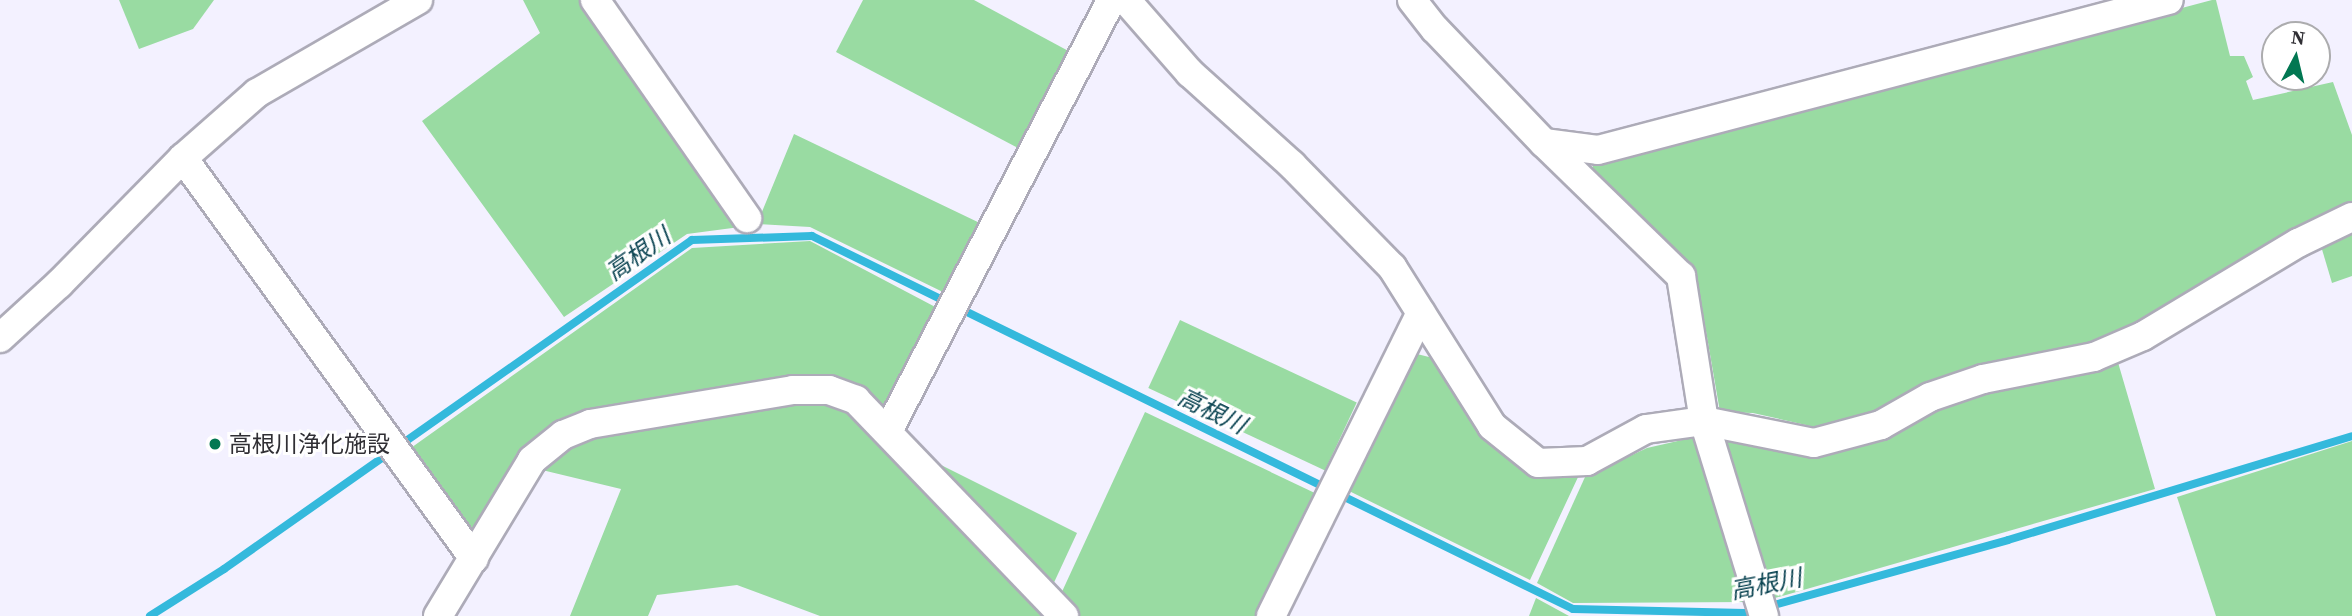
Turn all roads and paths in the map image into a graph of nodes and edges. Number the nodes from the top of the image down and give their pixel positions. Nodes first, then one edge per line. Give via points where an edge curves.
1 (418, 0) edge
2 (595, 0) edge
3 (1111, 0) edge
4 (1125, 0) edge
5 (1412, 0) edge
6 (2169, 0) edge
7 (1544, 143) junction
8 (183, 159) junction
9 (2352, 217) edge
10 (747, 218) dead end
11 (1421, 313) junction
12 (0, 338) edge
13 (1704, 421) junction
14 (888, 431) junction
15 (474, 558) junction
16 (1762, 608) edge
17 (438, 616) edge
18 (1064, 616) edge
19 (1271, 616) edge

1 - 8 street via 257,93
2 - 10 street
3 - 14 street
4 - 11 street via 1190,73 1292,165 1392,267
5 - 7 street
6 - 7 street via 1618,147 1580,149
7 - 13 street via 1681,276
8 - 12 street
8 - 15 street
9 - 13 street via 2298,243 2143,336 2094,357 1983,379 1930,397 1881,425 1814,443
11 - 13 street via 1492,426 1538,463 1587,461 1646,429
11 - 19 street
13 - 16 street
14 - 15 street via 856,400 829,390 793,390 590,424 563,435 532,460
14 - 18 street
15 - 17 street

